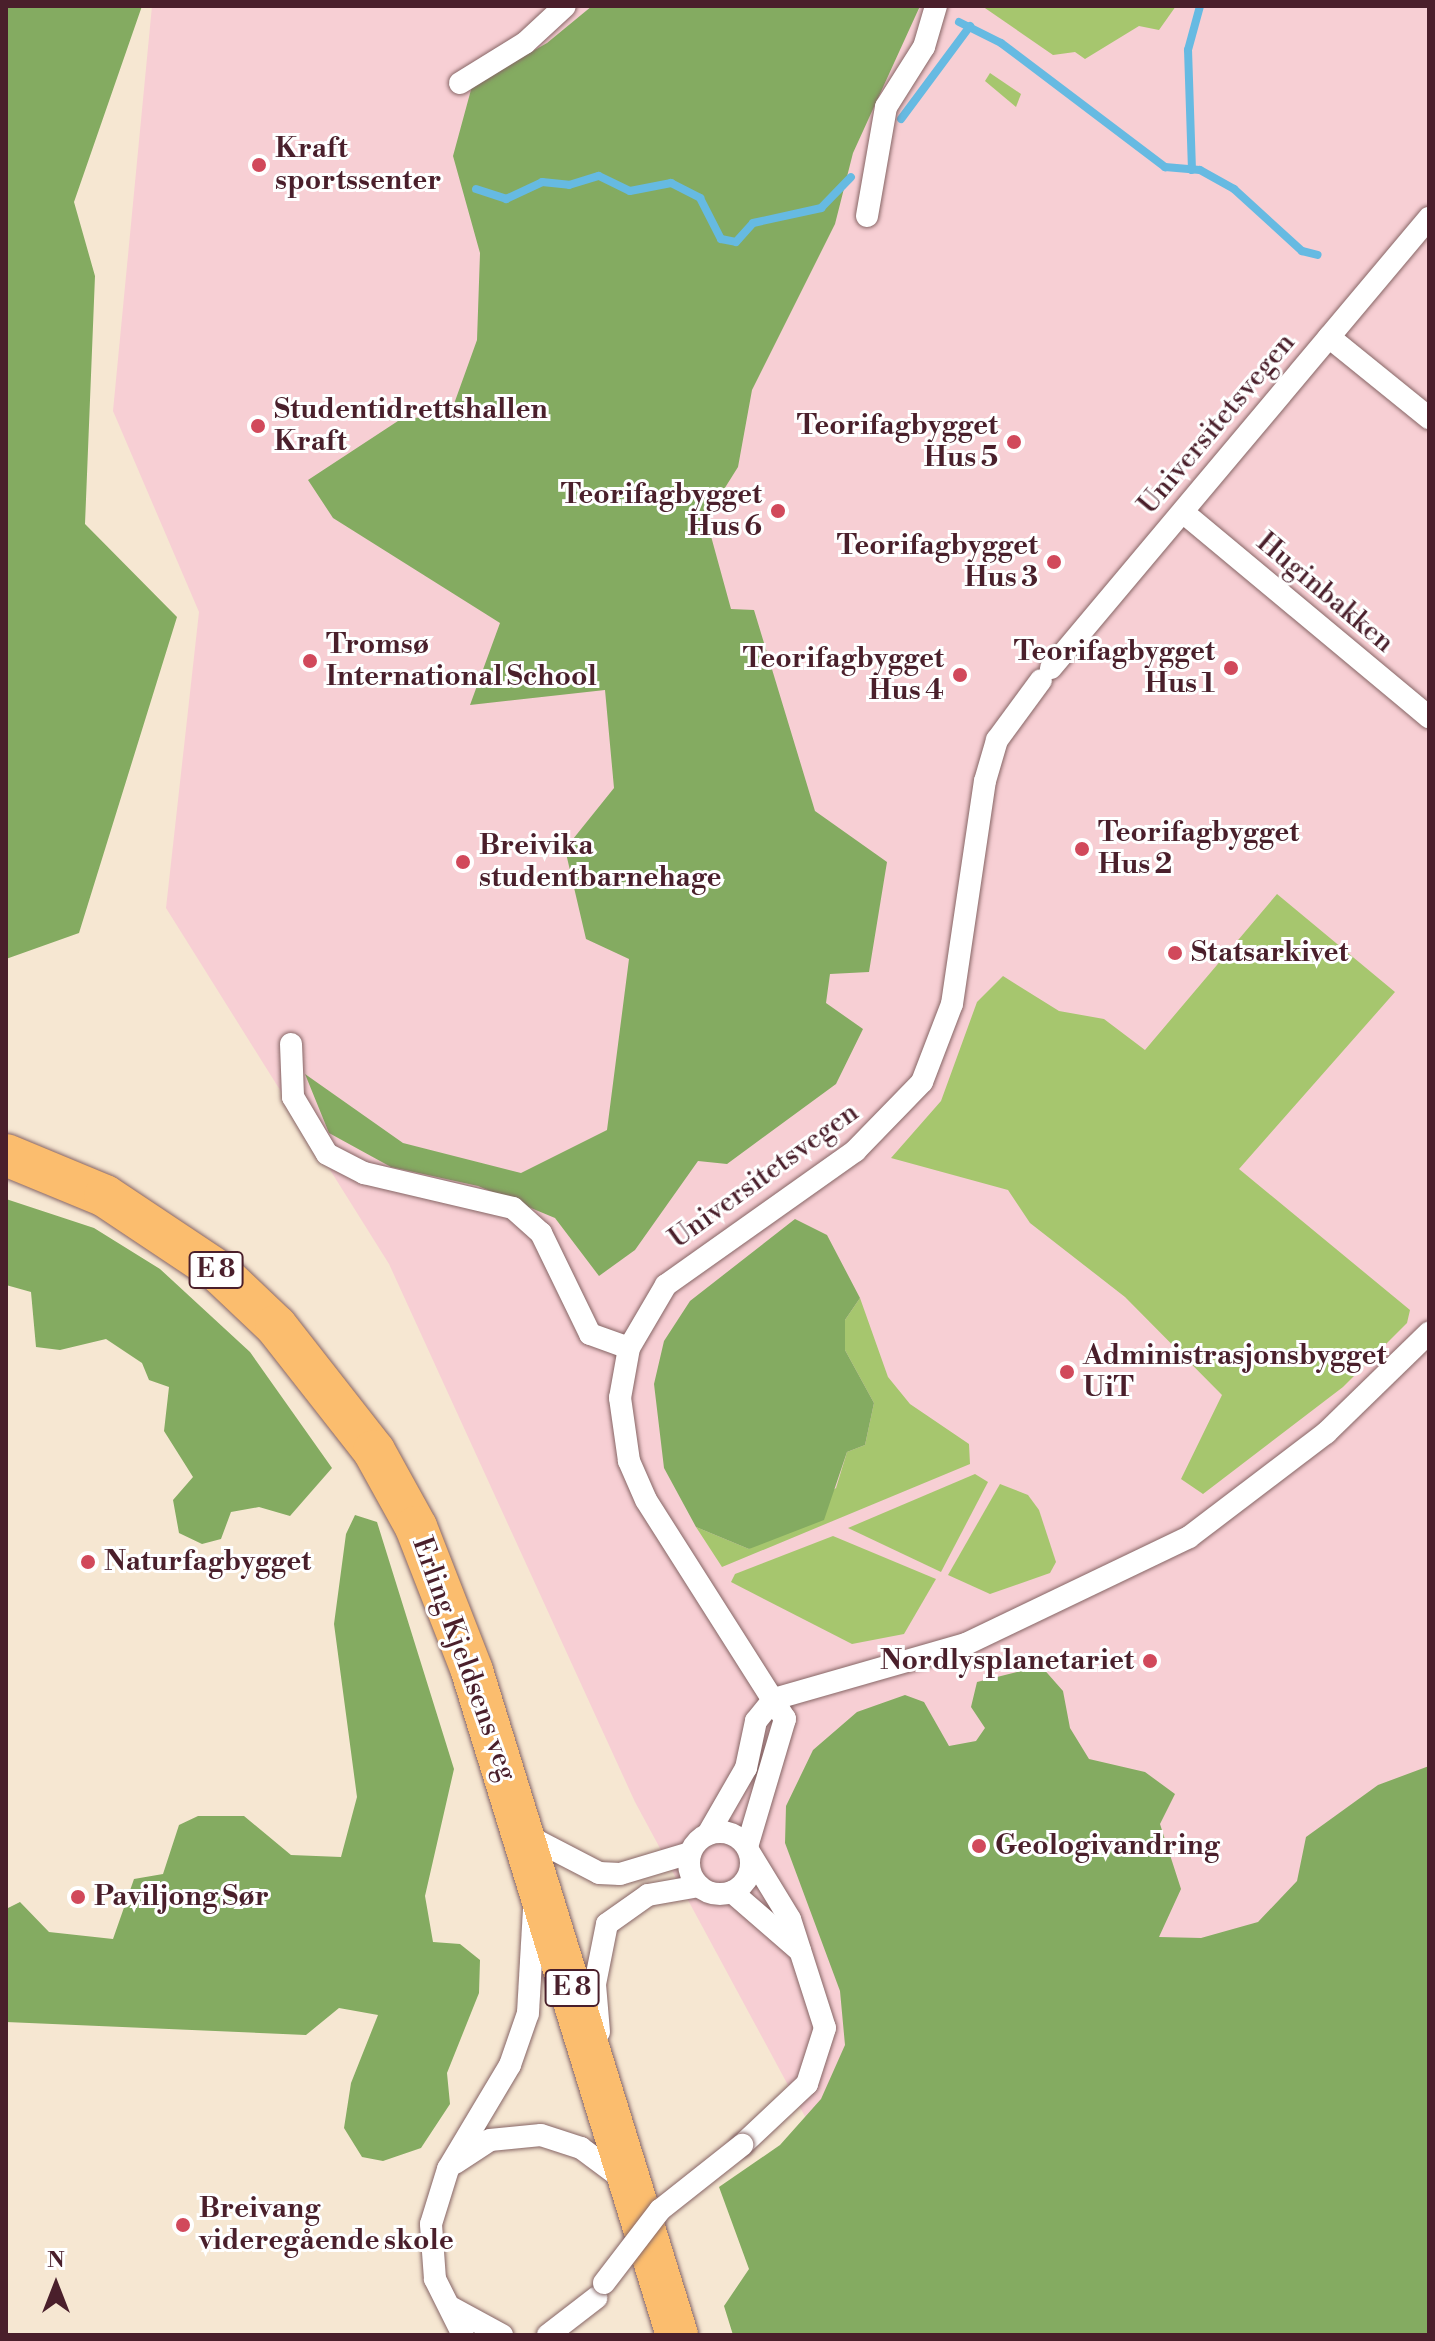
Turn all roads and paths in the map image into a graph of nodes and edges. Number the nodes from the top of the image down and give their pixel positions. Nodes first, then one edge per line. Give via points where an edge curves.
1 (565, 6) edge
2 (936, 6) edge
3 (460, 83) dead end
4 (867, 216) dead end
5 (1429, 218) edge
6 (1329, 337) junction
7 (1429, 418) edge
8 (1184, 513) junction
9 (1429, 717) edge
10 (291, 1044) dead end
11 (6, 1155) edge
12 (1429, 1333) edge
13 (629, 1348) junction
14 (774, 1699) junction
15 (708, 1834) junction
16 (526, 1835) junction
17 (749, 1851) junction
18 (690, 1853) junction
19 (539, 1876) junction
20 (699, 1886) junction
21 (732, 1892) junction
22 (800, 1951) junction
23 (606, 2101) junction
24 (448, 2169) junction
25 (629, 2184) junction
26 (600, 2290) junction
27 (452, 2308) junction
28 (463, 2335) edge
29 (502, 2335) edge
30 (548, 2335) edge
31 (578, 2335) edge
32 (677, 2335) edge

1 - 3 street via 525,43
2 - 4 street via 924,47 886,107
5 - 6 street, Universitetsvegen
6 - 7 street
6 - 8 street, Universitetsvegen
8 - 9 street, Huginbakken
8 - 13 street, Universitetsvegen via 1046,674 997,740 952,1004 922,1082 855,1151 666,1285
10 - 13 street via 293,1097 327,1154 364,1173 513,1208 541,1233 590,1334
11 - 16 highway, Erling Kjeldsens veg / E 8 via 105,1196 159,1228 219,1272 325,1384 416,1527
12 - 14 street via 1326,1433 1189,1537 966,1644
13 - 14 street, Universitetsvegen via 620,1398 629,1461 646,1500
14 - 15 street via 756,1721 746,1768
14 - 17 street, Universitetsvegen via 784,1734
15 - 17 street via 734,1835
15 - 18 street
16 - 18 street via 599,1873 620,1874
16 - 19 highway, Erling Kjeldsens veg / E 8
17 - 21 street via 746,1881
17 - 22 street via 771,1881
18 - 20 street
19 - 23 highway, Erling Kjeldsens veg / E 8
19 - 24 street via 528,2013 510,2065
20 - 21 street
20 - 23 street via 648,1895 616,1915 603,1934 595,1984
21 - 22 street
22 - 26 street, bridge via 821,2007 821,2051 807,2084 742,2145 660,2210
23 - 25 highway, Erling Kjeldsens veg / E 8
24 - 25 street via 490,2140 541,2135 581,2148
24 - 27 street via 430,2244 435,2279
25 - 32 highway, Erling Kjeldsens veg / E 8
26 - 30 street
26 - 31 street
27 - 28 street
27 - 29 street

